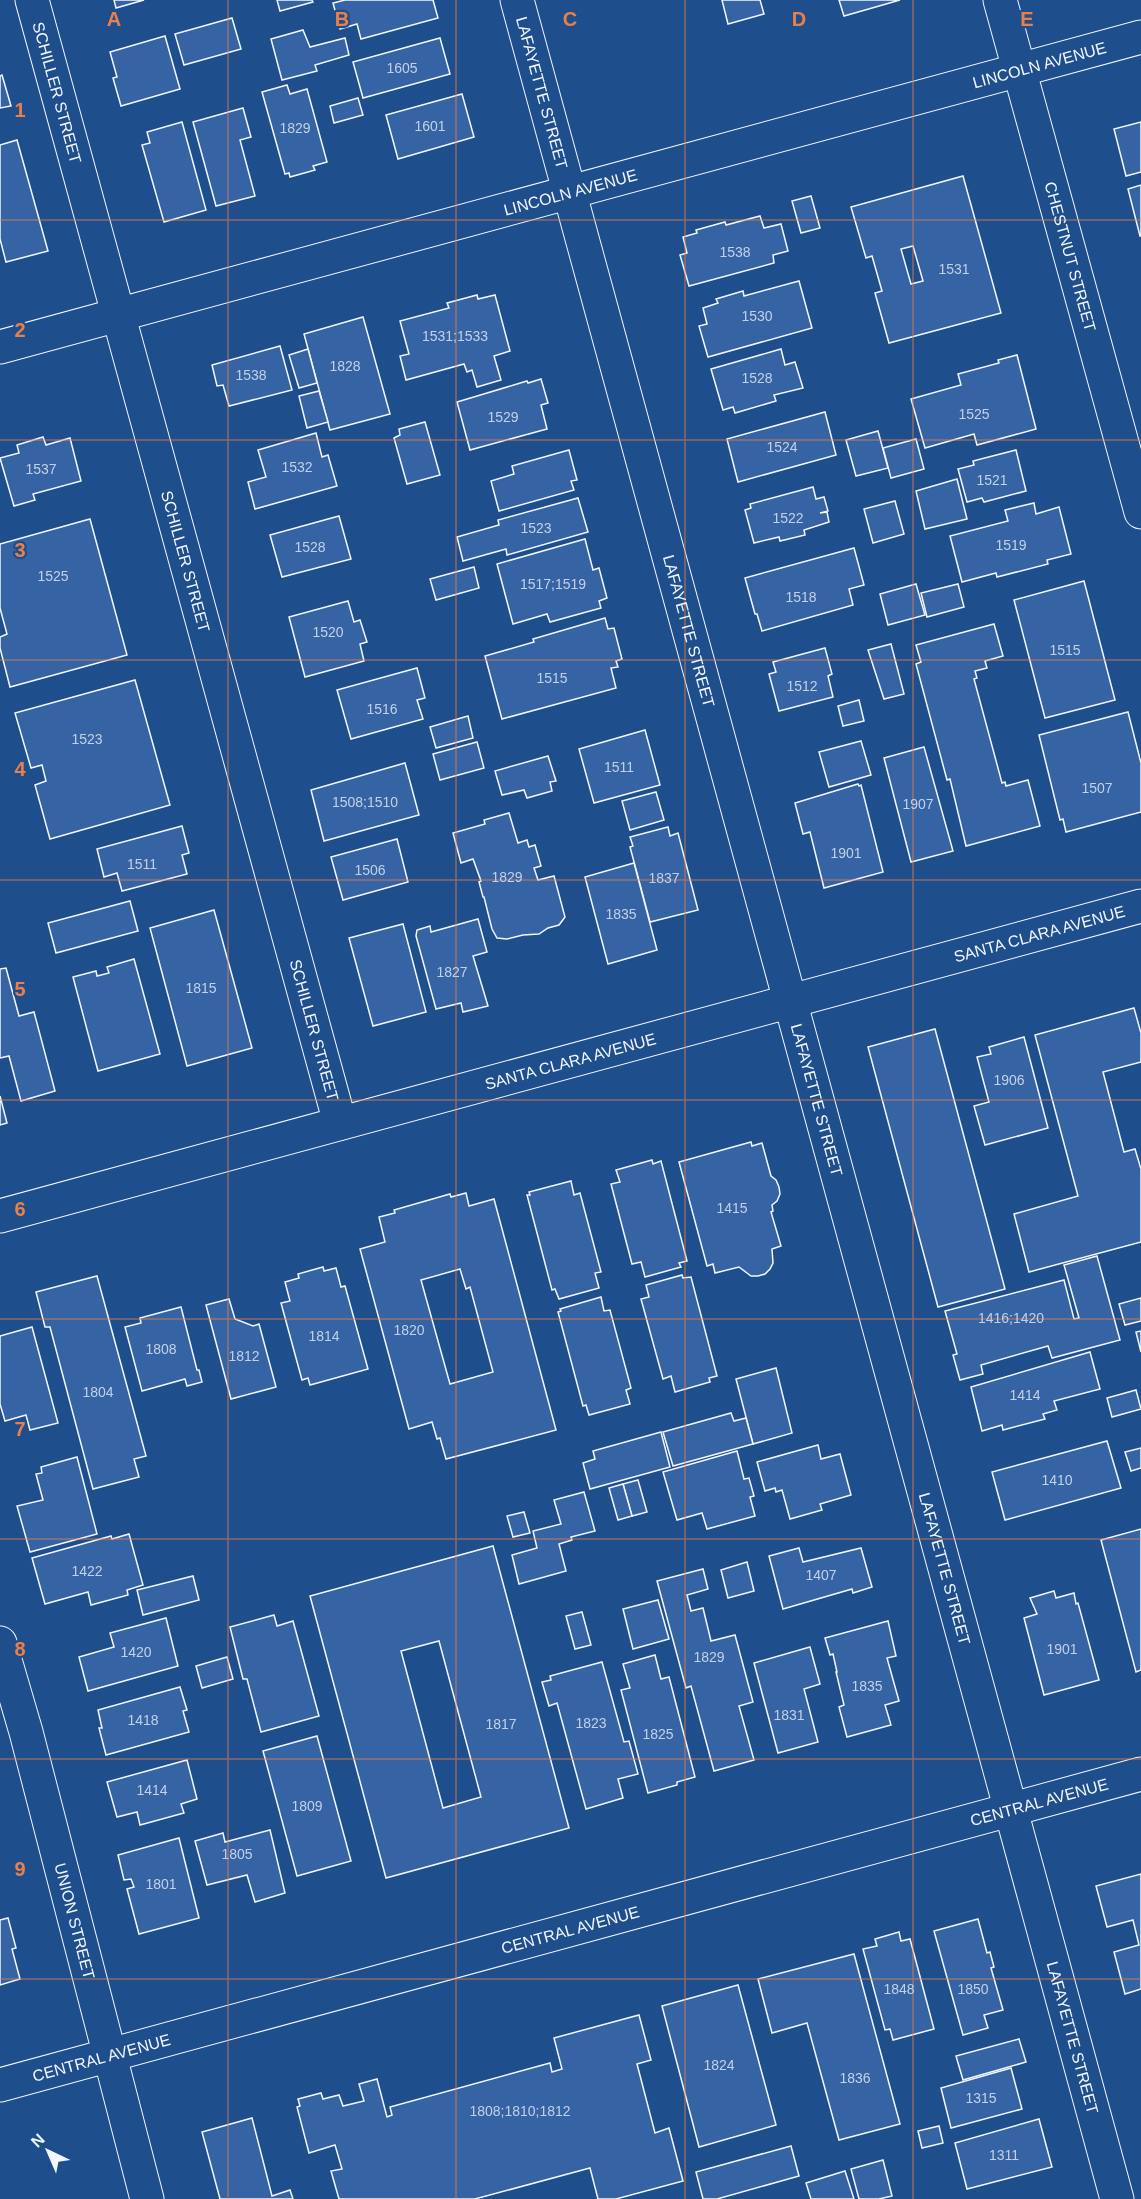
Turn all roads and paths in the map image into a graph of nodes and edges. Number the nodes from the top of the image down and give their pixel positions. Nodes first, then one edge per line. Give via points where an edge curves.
1 (32, 0) edge
2 (517, 0) edge
3 (1000, 0) edge
4 (1141, 37) edge
5 (1019, 70) junction
6 (569, 193) junction
7 (118, 315) junction
8 (0, 348) edge
9 (1141, 512) edge
10 (1141, 906) edge
11 (790, 1001) junction
12 (340, 1123) junction
13 (0, 1216) edge
14 (0, 1643) edge
15 (1141, 1773) edge
16 (1012, 1809) junction
17 (109, 2056) junction
18 (0, 2085) edge
19 (147, 2199) edge
20 (1117, 2199) edge

1 - 7 street, SCHILLER STREET
2 - 6 street, LAFAYETTE STREET
3 - 5 street, CHESTNUT STREET
4 - 5 street, LINCOLN AVENUE
5 - 6 street, LINCOLN AVENUE
5 - 9 street, CHESTNUT STREET
6 - 7 street, LINCOLN AVENUE
6 - 11 street, LAFAYETTE STREET
7 - 8 street, LINCOLN AVENUE
7 - 12 street, SCHILLER STREET
10 - 11 street, SANTA CLARA AVENUE
11 - 12 street, SANTA CLARA AVENUE
11 - 16 street, LAFAYETTE STREET
12 - 13 street, SANTA CLARA AVENUE
14 - 17 street, UNION STREET
15 - 16 street, CENTRAL AVENUE
16 - 17 street, CENTRAL AVENUE
16 - 20 street, LAFAYETTE STREET
17 - 18 street, CENTRAL AVENUE
17 - 19 street, UNION STREET

